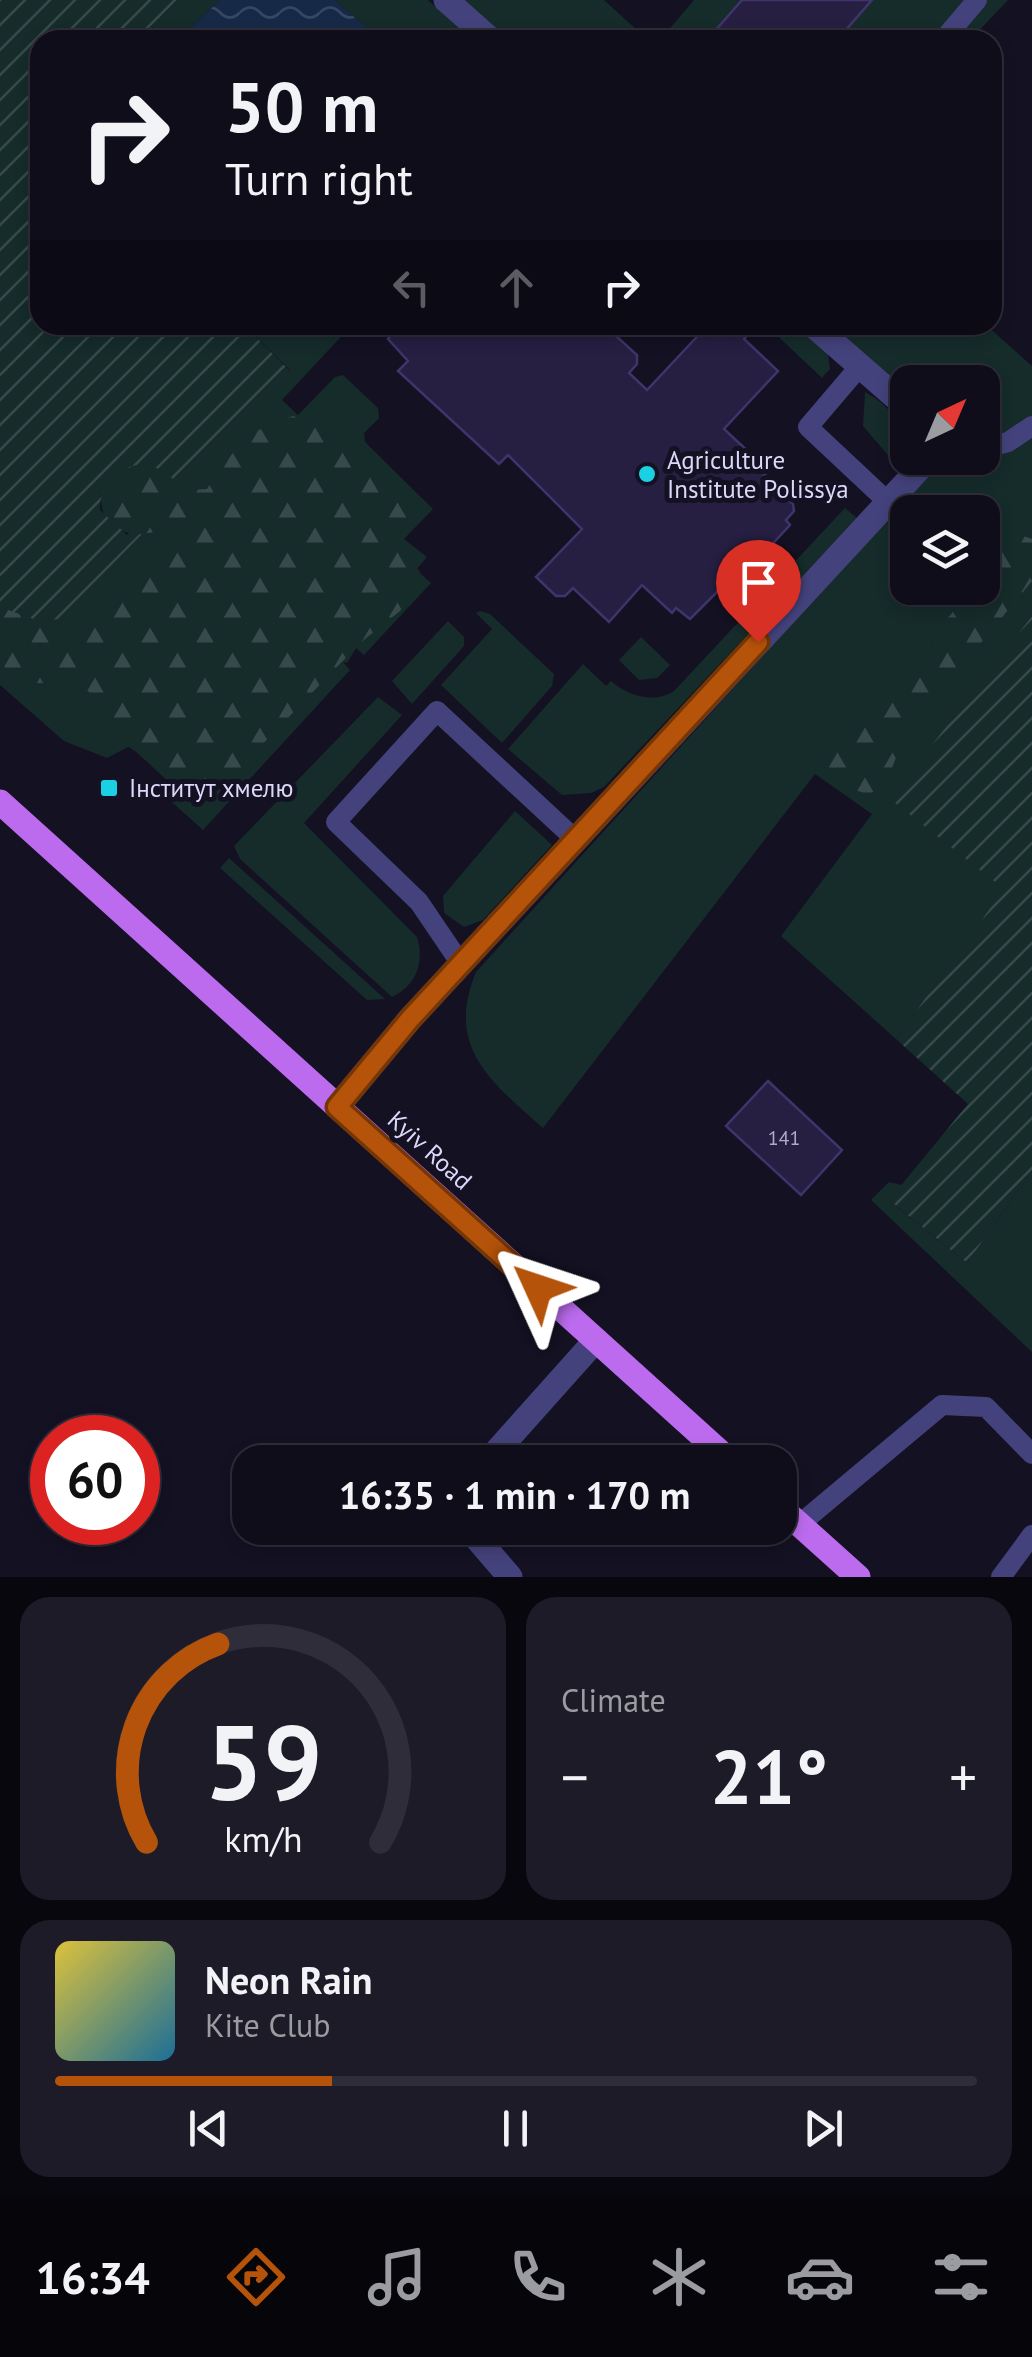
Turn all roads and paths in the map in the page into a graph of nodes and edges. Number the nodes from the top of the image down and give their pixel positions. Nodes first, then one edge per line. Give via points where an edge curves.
1 (446, 0) edge
2 (977, 0) edge
3 (480, 30) edge
4 (952, 30) edge
5 (824, 335) edge
6 (860, 366) junction
7 (890, 392) edge
8 (1032, 426) edge
9 (1000, 444) edge
10 (913, 475) edge
11 (888, 502) junction
12 (0, 802) edge
13 (576, 840) junction
14 (461, 964) junction
15 (337, 1107) junction
16 (596, 1340) junction
17 (502, 1445) edge
18 (712, 1445) edge
19 (1032, 1454) edge
20 (797, 1521) edge
21 (800, 1524) junction
22 (1032, 1535) edge
23 (483, 1545) edge
24 (510, 1577) edge
25 (858, 1577) edge
26 (1001, 1577) edge

1 - 3 street
2 - 4 lane
5 - 6 street
6 - 7 street
6 - 11 lane via 808,426
8 - 9 lane
10 - 11 street
11 - 13 street
12 - 15 main road, Kyiv Road
13 - 14 street
13 - 14 lane via 437,712 336,822 419,902
14 - 15 street
15 - 16 main road, Kyiv Road
16 - 17 street
16 - 18 main road, Kyiv Road
19 - 21 lane via 986,1407 942,1405
20 - 21 main road
21 - 25 main road
22 - 26 lane
23 - 24 street

